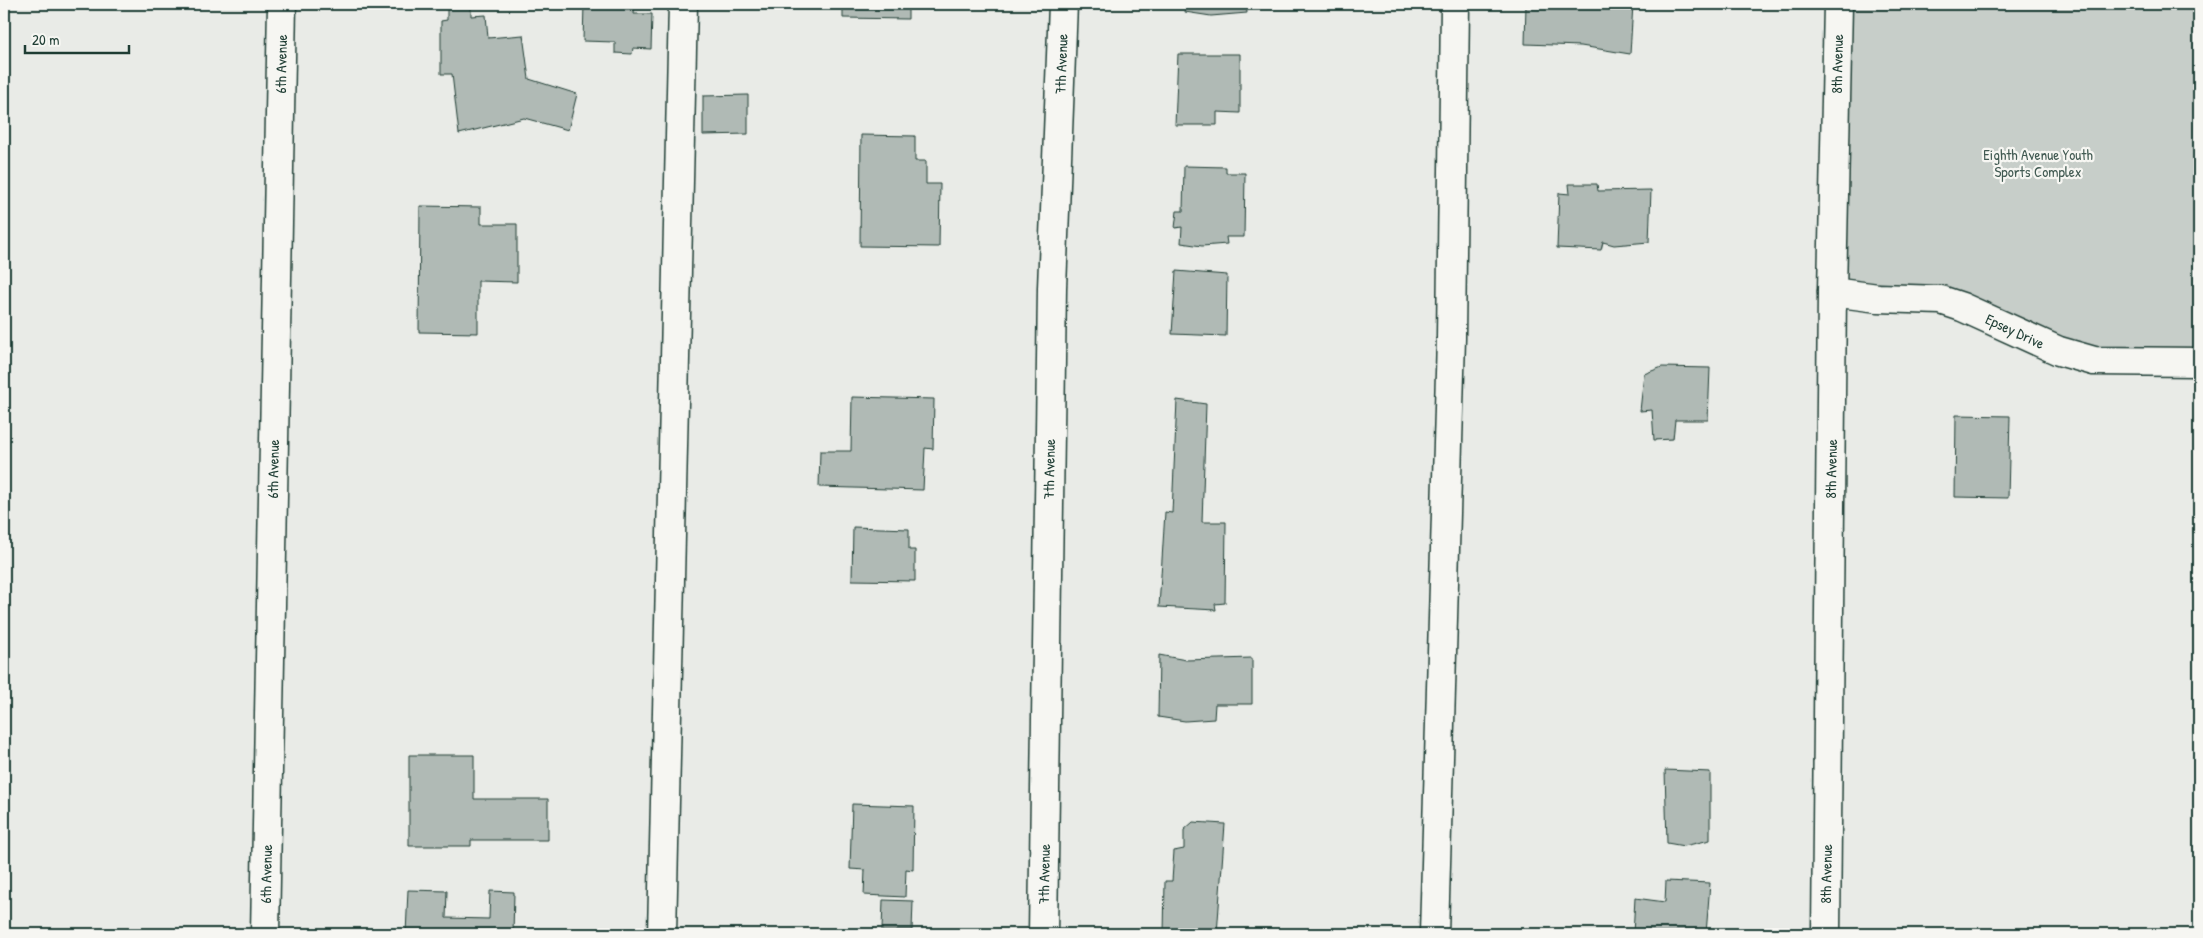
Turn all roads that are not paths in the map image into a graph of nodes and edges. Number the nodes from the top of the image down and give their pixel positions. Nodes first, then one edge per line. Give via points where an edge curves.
1 (282, 4) edge
2 (683, 4) edge
3 (1063, 4) edge
4 (1455, 4) edge
5 (1838, 4) edge
6 (1832, 292) junction
7 (2199, 362) edge
8 (265, 934) edge
9 (662, 934) edge
10 (1043, 934) edge
11 (1434, 934) edge
12 (1826, 934) edge

1 - 8 street, 6th Avenue
2 - 9 street
3 - 10 street, 7th Avenue via 1052,288
4 - 11 street via 1451,338
5 - 6 street, 8th Avenue
6 - 7 street, Epsey Drive via 1878,298 1941,300 2059,351 2094,361
6 - 12 street, 8th Avenue

